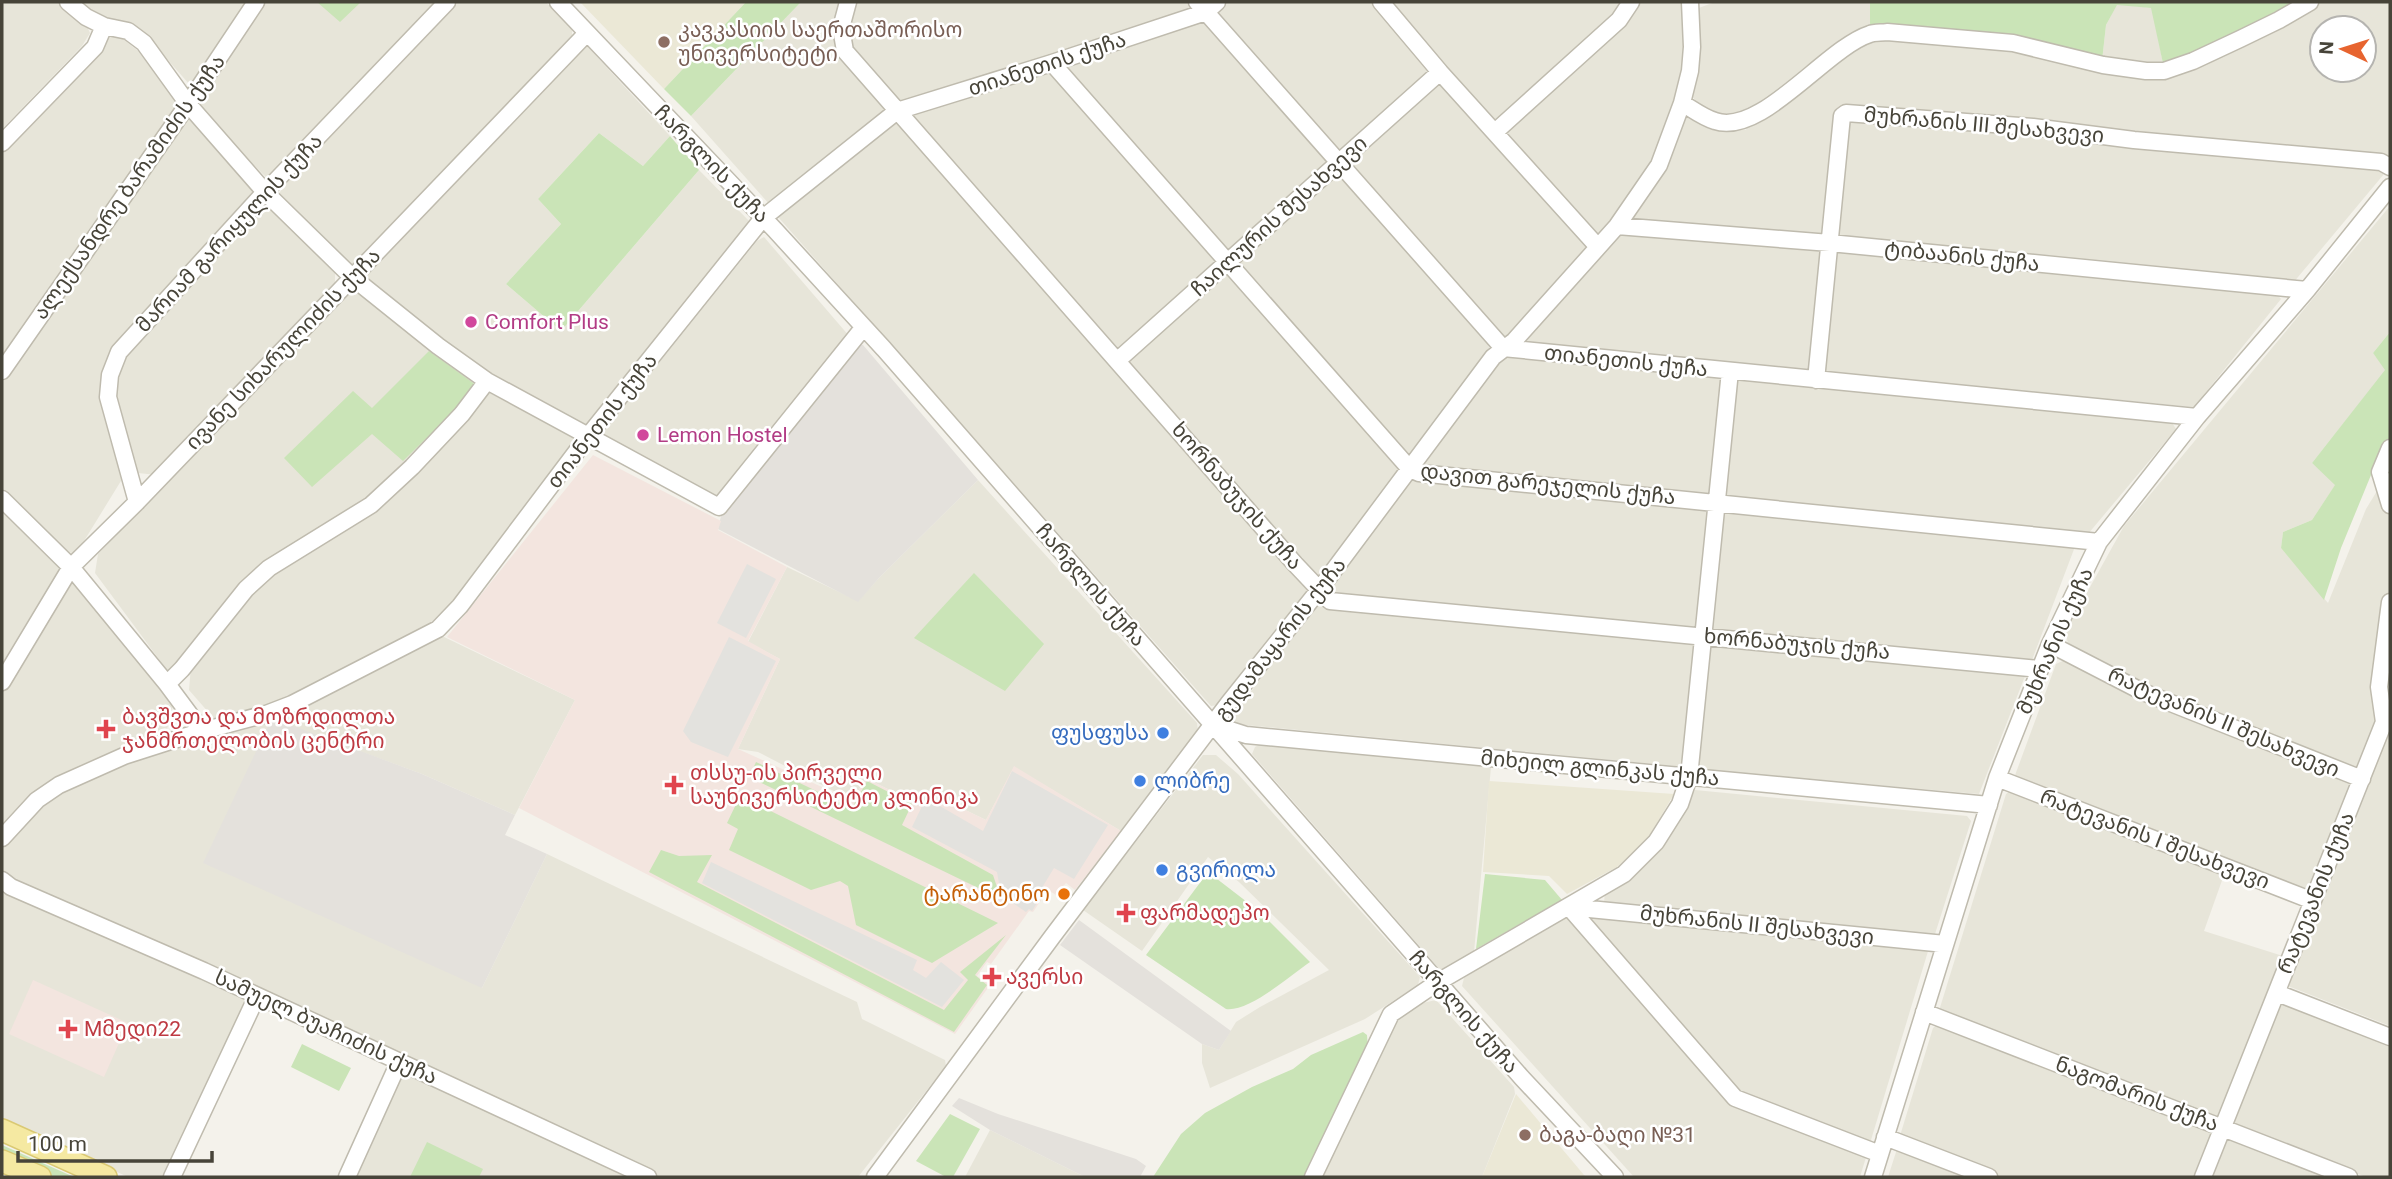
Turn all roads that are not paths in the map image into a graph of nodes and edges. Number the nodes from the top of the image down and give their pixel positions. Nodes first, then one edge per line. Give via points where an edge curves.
1 (68, 2) edge
2 (256, 2) edge
3 (447, 2) edge
4 (558, 2) edge
5 (848, 2) edge
6 (1381, 2) edge
7 (1631, 2) edge
8 (1690, 2) edge
9 (2310, 2) edge
10 (1207, 5) edge
11 (104, 26) junction
12 (587, 33) junction
13 (1052, 63) junction
14 (1440, 72) junction
15 (1682, 103) junction
16 (188, 104) junction
17 (897, 111) junction
18 (1495, 132) junction
19 (2, 143) edge
20 (1340, 162) junction
21 (2390, 167) edge
22 (2390, 187) edge
23 (265, 192) junction
24 (763, 218) junction
25 (1617, 226) junction
26 (1830, 243) junction
27 (1598, 247) junction
28 (1228, 262) junction
29 (352, 277) junction
30 (2307, 290) junction
31 (863, 328) junction
32 (1503, 348) junction
33 (1118, 360) junction
34 (2, 371) edge
35 (1730, 372) junction
36 (1816, 380) junction
37 (487, 381) junction
38 (2197, 416) junction
39 (589, 435) junction
40 (2390, 447) edge
41 (1410, 469) junction
42 (2, 499) edge
43 (137, 502) junction
44 (1715, 502) junction
45 (2390, 505) edge
46 (2099, 542) junction
47 (71, 567) junction
48 (1319, 590) junction
49 (2390, 602) edge
50 (1703, 635) junction
51 (2050, 645) junction
52 (2040, 669) junction
53 (2, 682) edge
54 (167, 684) junction
55 (2387, 722) edge
56 (1213, 724) junction
57 (202, 731) junction
58 (1689, 777) junction
59 (1997, 778) junction
60 (2362, 779) junction
61 (1989, 805) junction
62 (2, 838) edge
63 (2, 880) edge
64 (2313, 901) junction
65 (1569, 907) junction
66 (1945, 944) junction
67 (1438, 982) junction
68 (2277, 993) junction
69 (257, 996) junction
70 (1924, 1012) junction
71 (2390, 1038) edge
72 (399, 1062) junction
73 (2223, 1127) junction
74 (2, 1130) edge
75 (1885, 1137) junction
76 (1880, 1154) junction
77 (2, 1161) edge
78 (40, 1177) edge
79 (106, 1177) edge
80 (172, 1177) edge
81 (347, 1177) edge
82 (648, 1177) edge
83 (875, 1177) edge
84 (1313, 1177) edge
85 (1615, 1177) edge
86 (1873, 1177) edge
87 (1989, 1177) edge
88 (2203, 1177) edge
89 (2349, 1177) edge

1 - 11 street
2 - 16 street, ალექსანდრე ბარამიძის ქუჩა
3 - 23 street, მარიამ გარიყულის ქუჩა
4 - 12 street, ჩარგლის ქუჩა
5 - 17 street, ხორნაბუჯის ქუჩა via 841,28 845,51
6 - 14 street
7 - 18 street via 1619,20
8 - 15 street, გუდამაყარის ქუჩა via 1692,47
9 - 15 street via 2164,71 2103,65 2013,43 1886,32 1870,34 1835,55 1788,94 1737,123 1716,122
10 - 13 street, თიანეთის ქუჩა
10 - 20 street, თიანეთის ქუჩა
11 - 16 street via 128,31 144,43
11 - 19 street via 95,47
12 - 24 street, ჩარგლის ქუჩა
12 - 29 street, ივანე სიხარულიძის ქუჩა
13 - 17 street, თიანეთის ქუჩა
13 - 28 street, დავით გარეჯელის ქუჩა
14 - 18 street
14 - 20 street, ჩაილურის შესახვევი
15 - 25 street, გუდამაყარის ქუჩა via 1659,165
16 - 23 street
16 - 34 street, ალექსანდრე ბარამიძის ქუჩა
17 - 24 street, თიანეთის ქუჩა
17 - 33 street, ხორნაბუჯის ქუჩა
18 - 27 street
20 - 28 street, ჩაილურის შესახვევი
20 - 32 street, თიანეთის ქუჩა
21 - 26 street, მუხრანის III შესახვევი via 2381,162 2033,127 1846,113 1842,116
22 - 30 street, მუხრანის ქუჩა
23 - 29 street
23 - 43 street, მარიამ გარიყულის ქუჩა via 119,352 108,397
24 - 31 street, ჩარგლის ქუჩა
24 - 39 street, თიანეთის ქუჩა
25 - 26 street, ტიბაანის ქუჩა
25 - 27 street, გუდამაყარის ქუჩა
26 - 30 street, ტიბაანის ქუჩა
26 - 36 street, მუხრანის III შესახვევი
27 - 32 street, გუდამაყარის ქუჩა
28 - 33 street, ჩაილურის შესახვევი
28 - 41 street, დავით გარეჯელის ქუჩა
29 - 37 street
29 - 43 street, ივანე სიხარულიძის ქუჩა
30 - 38 street, მუხრანის ქუჩა
31 - 39 street via 719,507
31 - 56 street, ჩარგლის ქუჩა
32 - 35 street, თიანეთის ქუჩა
32 - 41 street, გუდამაყარის ქუჩა
33 - 48 street, ხორნაბუჯის ქუჩა
35 - 36 street, თიანეთის ქუჩა
35 - 44 street
36 - 38 street, თიანეთის ქუჩა
37 - 39 street
37 - 54 street via 462,414 371,505 269,568 246,589
38 - 46 street, მუხრანის ქუჩა
39 - 57 street, თიანეთის ქუჩა via 438,629 292,704
40 - 45 street via 2380,472
41 - 44 street, დავით გარეჯელის ქუჩა
41 - 48 street, გუდამაყარის ქუჩა
42 - 47 street
43 - 47 street, ივანე სიხარულიძის ქუჩა
44 - 46 street, დავით გარეჯელის ქუჩა
44 - 50 street
46 - 51 street, მუხრანის ქუჩა
47 - 53 street, ივანე სიხარულიძის ქუჩა
47 - 54 street
48 - 50 street, ხორნაბუჯის ქუჩა via 1330,601
48 - 56 street, გუდამაყარის ქუჩა
49 - 55 street, რატევანის ქუჩა via 2379,687
50 - 52 street, ხორნაბუჯის ქუჩა
50 - 58 street
51 - 52 street, მუხრანის ქუჩა
51 - 60 street, რატევანის II შესახვევი via 2143,692
52 - 59 street, მუხრანის ქუჩა
54 - 57 street
55 - 60 street, რატევანის ქუჩა
56 - 58 street, მიხეილ გლინკას ქუჩა via 1246,735
56 - 67 street, ჩარგლის ქუჩა
56 - 83 street, გუდამაყარის ქუჩა
57 - 62 street, თიანეთის ქუჩა via 59,785 37,800
58 - 61 street, მიხეილ გლინკას ქუჩა
58 - 65 street via 1680,804 1656,842 1624,874
59 - 61 street, მუხრანის ქუჩა
59 - 64 street, რატევანის I შესახვევი
60 - 64 street, რატევანის ქუჩა
61 - 66 street, მუხრანის ქუჩა
63 - 69 street, სამუელ ბუაჩიძის ქუჩა
64 - 68 street, რატევანის ქუჩა
65 - 66 street, მუხრანის II შესახვევი
65 - 67 street
65 - 76 street via 1735,1098
66 - 70 street, მუხრანის ქუჩა
67 - 84 street via 1391,1014
67 - 85 street, ჩარგლის ქუჩა
68 - 71 street
68 - 73 street, რატევანის ქუჩა
69 - 72 street, სამუელ ბუაჩიძის ქუჩა
69 - 80 street
70 - 73 street, ნაგომარის ქუჩა
70 - 75 street, მუხრანის ქუჩა
72 - 81 street
72 - 82 street, სამუელ ბუაჩიძის ქუჩა
73 - 88 street, რატევანის ქუჩა
73 - 89 street, ნაგომარის ქუჩა
74 - 79 main road
75 - 76 street, მუხრანის ქუჩა
75 - 87 street
76 - 86 street, მუხრანის ქუჩა
77 - 78 main road

